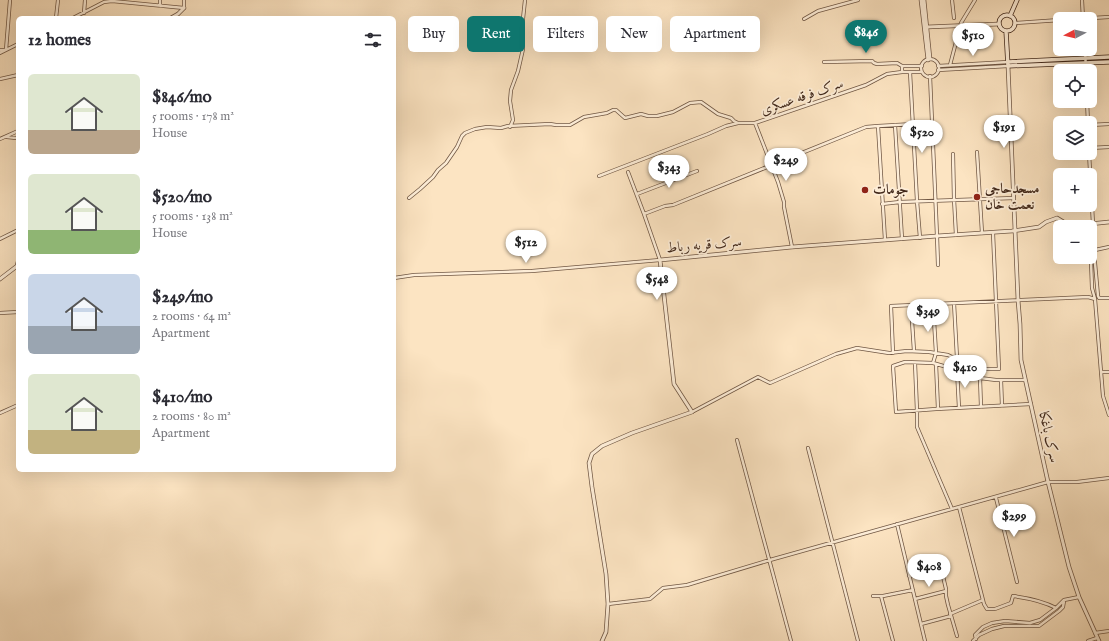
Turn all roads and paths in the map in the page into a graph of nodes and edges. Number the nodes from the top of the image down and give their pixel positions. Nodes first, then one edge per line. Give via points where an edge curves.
1 (10, 0) edge
2 (58, 0) edge
3 (85, 0) edge
4 (160, 0) edge
5 (184, 0) edge
6 (525, 0) edge
7 (858, 0) edge
8 (921, 0) edge
9 (924, 0) edge
10 (952, 0) edge
11 (975, 0) edge
12 (1017, 0) edge
13 (1082, 0) edge
14 (110, 1) edge
15 (135, 2) edge
16 (160, 6) junction
17 (184, 8) junction
18 (1083, 12) edge
19 (84, 13) junction
20 (56, 16) edge
21 (77, 16) edge
22 (174, 16) edge
23 (1010, 16) junction
24 (1109, 17) edge
25 (954, 18) dead end
26 (1097, 18) edge
27 (804, 19) dead end
28 (1053, 20) edge
29 (1015, 23) junction
30 (999, 24) junction
31 (960, 26) junction
32 (927, 27) junction
33 (1006, 31) junction
34 (16, 45) edge
35 (0, 50) edge
36 (6, 50) junction
37 (0, 53) edge
38 (1085, 56) edge
39 (1109, 57) edge
40 (929, 59) junction
41 (1085, 61) junction
42 (824, 62) dead end
43 (1109, 62) edge
44 (1008, 64) junction
45 (1085, 64) edge
46 (950, 65) junction
47 (902, 66) junction
48 (922, 66) junction
49 (938, 66) junction
50 (938, 70) junction
51 (902, 72) junction
52 (910, 72) junction
53 (922, 72) junction
54 (16, 75) edge
55 (930, 76) junction
56 (0, 79) edge
57 (738, 123) junction
58 (755, 123) junction
59 (913, 124) junction
60 (932, 124) junction
61 (1097, 124) edge
62 (1109, 124) edge
63 (895, 125) junction
64 (878, 126) junction
65 (510, 127) junction
66 (16, 132) edge
67 (6, 136) junction
68 (16, 138) edge
69 (0, 139) edge
70 (1109, 147) edge
71 (1097, 148) edge
72 (977, 152) dead end
73 (953, 154) dead end
74 (1089, 160) edge
75 (771, 166) junction
76 (697, 171) dead end
77 (628, 172) dead end
78 (599, 176) dead end
79 (636, 194) junction
80 (409, 198) dead end
81 (1014, 198) junction
82 (954, 199) junction
83 (980, 199) junction
84 (935, 200) junction
85 (917, 201) junction
86 (900, 202) junction
87 (882, 204) junction
88 (644, 214) junction
89 (1060, 220) edge
90 (1091, 220) edge
91 (1109, 222) edge
92 (1097, 224) edge
93 (1015, 230) junction
94 (16, 231) edge
95 (993, 233) junction
96 (982, 234) junction
97 (956, 235) junction
98 (938, 236) junction
99 (920, 238) junction
100 (0, 239) edge
101 (902, 239) junction
102 (885, 240) junction
103 (792, 247) junction
104 (1109, 247) edge
105 (660, 260) junction
106 (1091, 264) edge
107 (938, 265) dead end
108 (16, 267) edge
109 (396, 278) edge
110 (0, 279) edge
111 (1109, 298) edge
112 (1095, 299) junction
113 (1018, 300) junction
114 (996, 302) junction
115 (954, 303) junction
116 (933, 304) junction
117 (911, 306) junction
118 (16, 312) edge
119 (0, 313) edge
120 (914, 351) junction
121 (892, 353) junction
122 (936, 353) junction
123 (957, 358) junction
124 (915, 363) junction
125 (935, 364) junction
126 (956, 370) junction
127 (1101, 372) junction
128 (1109, 372) edge
129 (980, 378) junction
130 (1001, 380) junction
131 (1025, 380) junction
132 (1030, 404) junction
133 (16, 406) edge
134 (1002, 406) junction
135 (981, 407) junction
136 (959, 408) junction
137 (938, 409) junction
138 (917, 411) junction
139 (692, 412) junction
140 (0, 413) edge
141 (1109, 415) edge
142 (737, 440) dead end
143 (808, 448) dead end
144 (1109, 480) edge
145 (1048, 482) junction
146 (996, 498) junction
147 (959, 508) junction
148 (952, 509) junction
149 (896, 524) junction
150 (833, 542) junction
151 (770, 560) junction
152 (909, 576) junction
153 (1017, 582) dead end
154 (913, 590) junction
155 (946, 591) junction
156 (873, 596) dead end
157 (881, 596) junction
158 (1079, 597) junction
159 (915, 599) junction
160 (983, 600) junction
161 (1064, 600) junction
162 (608, 604) junction
163 (1056, 608) junction
164 (951, 615) junction
165 (921, 624) junction
166 (1109, 631) edge
167 (1095, 633) junction
168 (957, 636) dead end
169 (1098, 639) edge
170 (974, 640) edge
171 (602, 641) edge
172 (791, 641) edge
173 (858, 641) edge
174 (892, 641) edge
175 (926, 641) edge
176 (1088, 641) edge

1 - 36 street
2 - 20 street
3 - 19 street
4 - 16 street
5 - 17 street
6 - 65 street via 523,49 511,90 513,120
7 - 27 street via 818,11
8 - 40 street
9 - 32 street
10 - 25 street
11 - 31 street
12 - 23 main road
13 - 18 street
14 - 15 street
14 - 19 street
15 - 16 street
16 - 17 street
17 - 22 street
19 - 21 street
23 - 29 main road
23 - 30 main road via 1002,17
24 - 26 street
28 - 29 street
29 - 33 main road via 1013,28
30 - 31 street
30 - 33 main road
31 - 32 street
31 - 46 street
32 - 40 street
33 - 44 main road
34 - 36 street
35 - 36 street
36 - 37 street
38 - 41 street
39 - 41 main road
40 - 48 street
40 - 49 street via 935,61
41 - 43 main road
41 - 44 main road
41 - 45 street
42 - 47 street via 872,61 876,64 897,63
44 - 46 street
44 - 50 street
44 - 81 street, سرک باغکا
46 - 49 street
47 - 48 street
47 - 51 street
48 - 53 street
49 - 50 street
50 - 55 street
51 - 52 street, سرک فرقه عسکری
51 - 58 street, سرک فرقه عسکری via 887,74 866,85
52 - 53 street, سرک فرقه عسکری
52 - 59 street
53 - 55 street
54 - 56 street
55 - 60 street
57 - 58 street, سرک فرقه عسکری
57 - 65 street via 718,114 701,102 690,103 657,116 641,114 625,118 613,110 584,117 570,125
57 - 78 street, سرک فرقه عسکری
58 - 75 street
59 - 60 street
59 - 63 street
59 - 85 street
60 - 84 street
61 - 62 street
63 - 64 street
63 - 86 street
64 - 75 street via 866,127
64 - 87 street
65 - 80 street via 475,128 466,133 446,164
66 - 67 street
67 - 68 street
67 - 69 street
70 - 71 street
72 - 83 street
73 - 82 street
74 - 90 street
75 - 88 street
75 - 103 street via 784,202
76 - 79 street
77 - 79 street
79 - 88 street
81 - 83 street
81 - 93 street, سرک باغکا
82 - 83 street
82 - 84 street
82 - 97 street
83 - 96 street
84 - 85 street
84 - 98 street
85 - 86 street
85 - 99 street
86 - 87 street
86 - 101 street
87 - 102 street
88 - 105 street
89 - 93 street, سرک قریه رباط via 1057,218 1039,227
91 - 92 street
93 - 95 street, سرک قریه رباط
93 - 113 street, سرک باغکا
94 - 100 street
95 - 96 street, سرک قریه رباط
95 - 114 street
96 - 97 street, سرک قریه رباط
97 - 98 street, سرک قریه رباط
98 - 99 street, سرک قریه رباط
98 - 107 street
99 - 101 street, سرک قریه رباط
101 - 102 street, سرک قریه رباط
102 - 103 street, سرک قریه رباط
103 - 105 street, سرک قریه رباط
104 - 111 street via 1094,252 1098,296
105 - 109 street via 532,271
105 - 139 street, سرک قریه رباط via 674,384
106 - 112 street
108 - 110 street
112 - 113 street via 1088,297
112 - 127 street
113 - 114 street
113 - 131 street, سرک باغکا via 1021,360
114 - 115 street
114 - 123 street via 999,369 985,369
115 - 116 street
115 - 123 street
116 - 117 street
116 - 122 street
117 - 120 street
117 - 121 street via 891,306
118 - 119 street
120 - 121 street
120 - 122 street
121 - 139 street via 857,348 836,354 770,383 758,377
122 - 123 street
122 - 125 street
123 - 126 street
124 - 125 street
124 - 138 street
124 - 138 street via 905,362 894,366 896,412
125 - 126 street
125 - 137 street
126 - 129 street
126 - 136 street
127 - 128 street
127 - 141 street via 1103,396
129 - 130 street
129 - 135 street
130 - 131 street
130 - 134 street
131 - 132 street, سرک باغکا
132 - 134 street
132 - 145 street, سرک باغکا
133 - 140 street
134 - 135 street
135 - 136 street
136 - 137 street
137 - 138 street
138 - 148 street via 916,427
139 - 162 street via 632,433 602,446 592,454 589,464 606,574
142 - 151 street
143 - 150 street
144 - 145 street
145 - 146 street
145 - 158 street, سرک باغکا
146 - 147 street
146 - 153 street
147 - 148 street
147 - 160 street
148 - 149 street
149 - 150 street
149 - 152 street
150 - 151 street
150 - 173 street
151 - 162 street via 687,585 663,588 650,599
151 - 172 street
152 - 154 street
152 - 155 street via 940,567
154 - 157 street
154 - 159 street
155 - 159 street
155 - 164 street
156 - 157 street
157 - 174 street
158 - 161 street
158 - 167 street, سرک باغکا
159 - 165 street
160 - 163 street via 987,609 1011,603 1014,596
160 - 164 street
161 - 163 street
161 - 170 street via 1063,607 1039,626 992,628
162 - 171 street via 606,632
163 - 170 street via 1040,620 992,623 983,627 975,635
164 - 165 street
164 - 168 street
165 - 175 street
166 - 167 street
167 - 169 street, سرک باغکا
169 - 176 street

